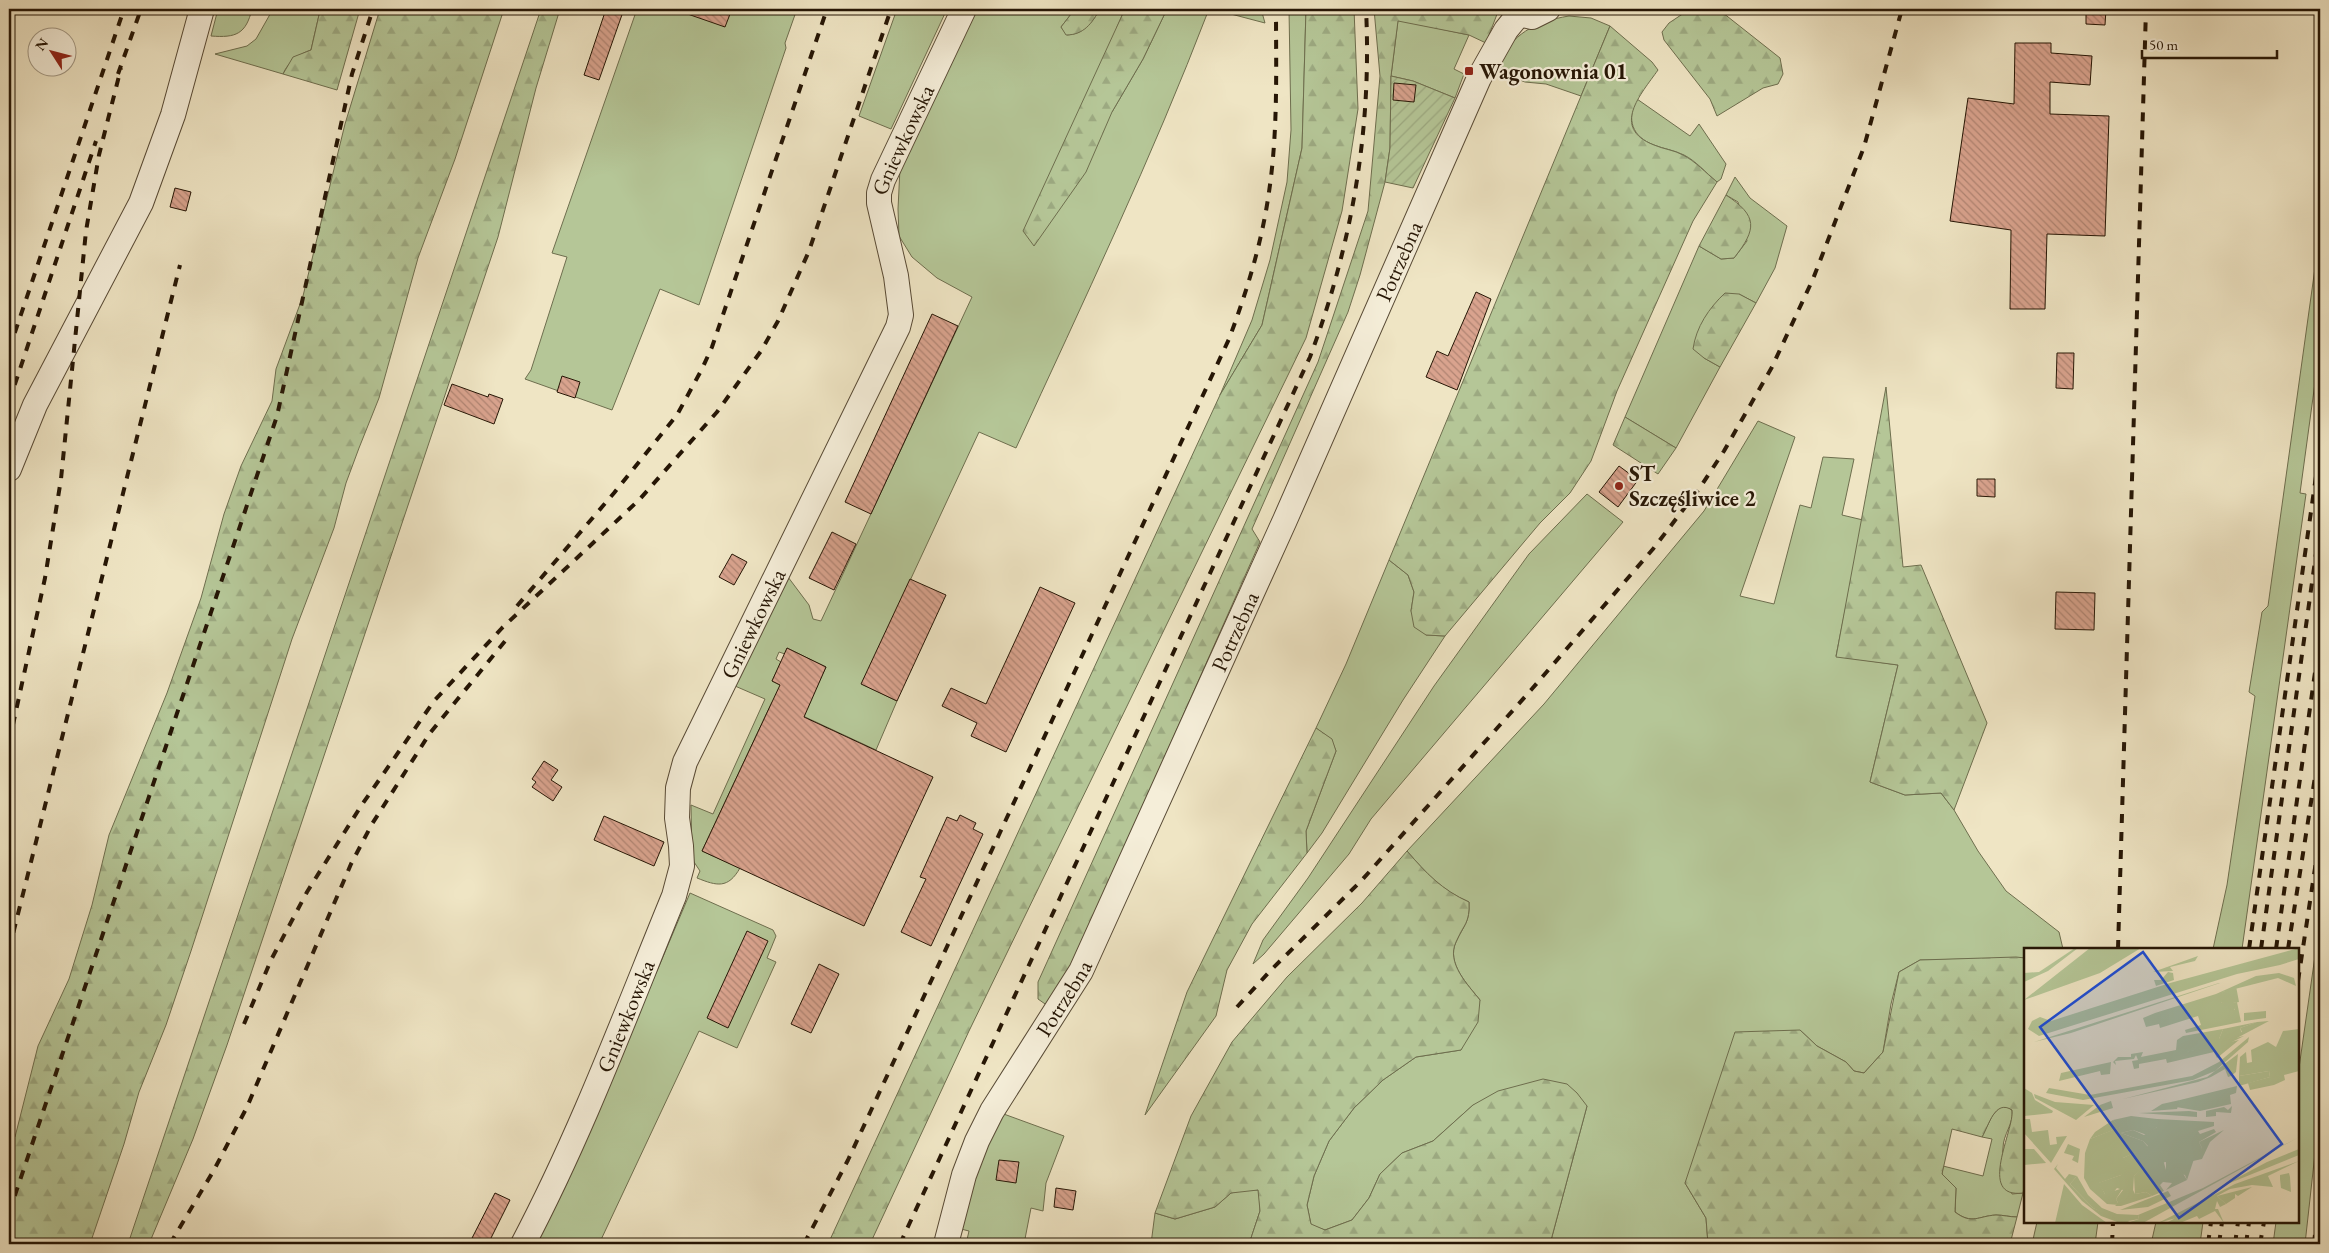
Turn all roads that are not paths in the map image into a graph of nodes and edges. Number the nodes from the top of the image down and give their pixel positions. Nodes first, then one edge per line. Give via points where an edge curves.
1 (202, 9) edge
2 (964, 9) edge
3 (1548, 9) edge
4 (1516, 11) edge
5 (9, 469) edge
6 (523, 1244) edge
7 (946, 1244) edge

1 - 5 street via 173,115 141,203 34,405
2 - 6 street, Gniewkowska via 879,193 900,303 898,327 686,762 678,788 677,818 682,866 674,896 568,1152
3 - 4 street, Potrzebna via 1532,17
4 - 7 street, Potrzebna via 1480,78 1286,520 1081,971 992,1111 977,1141 964,1175

